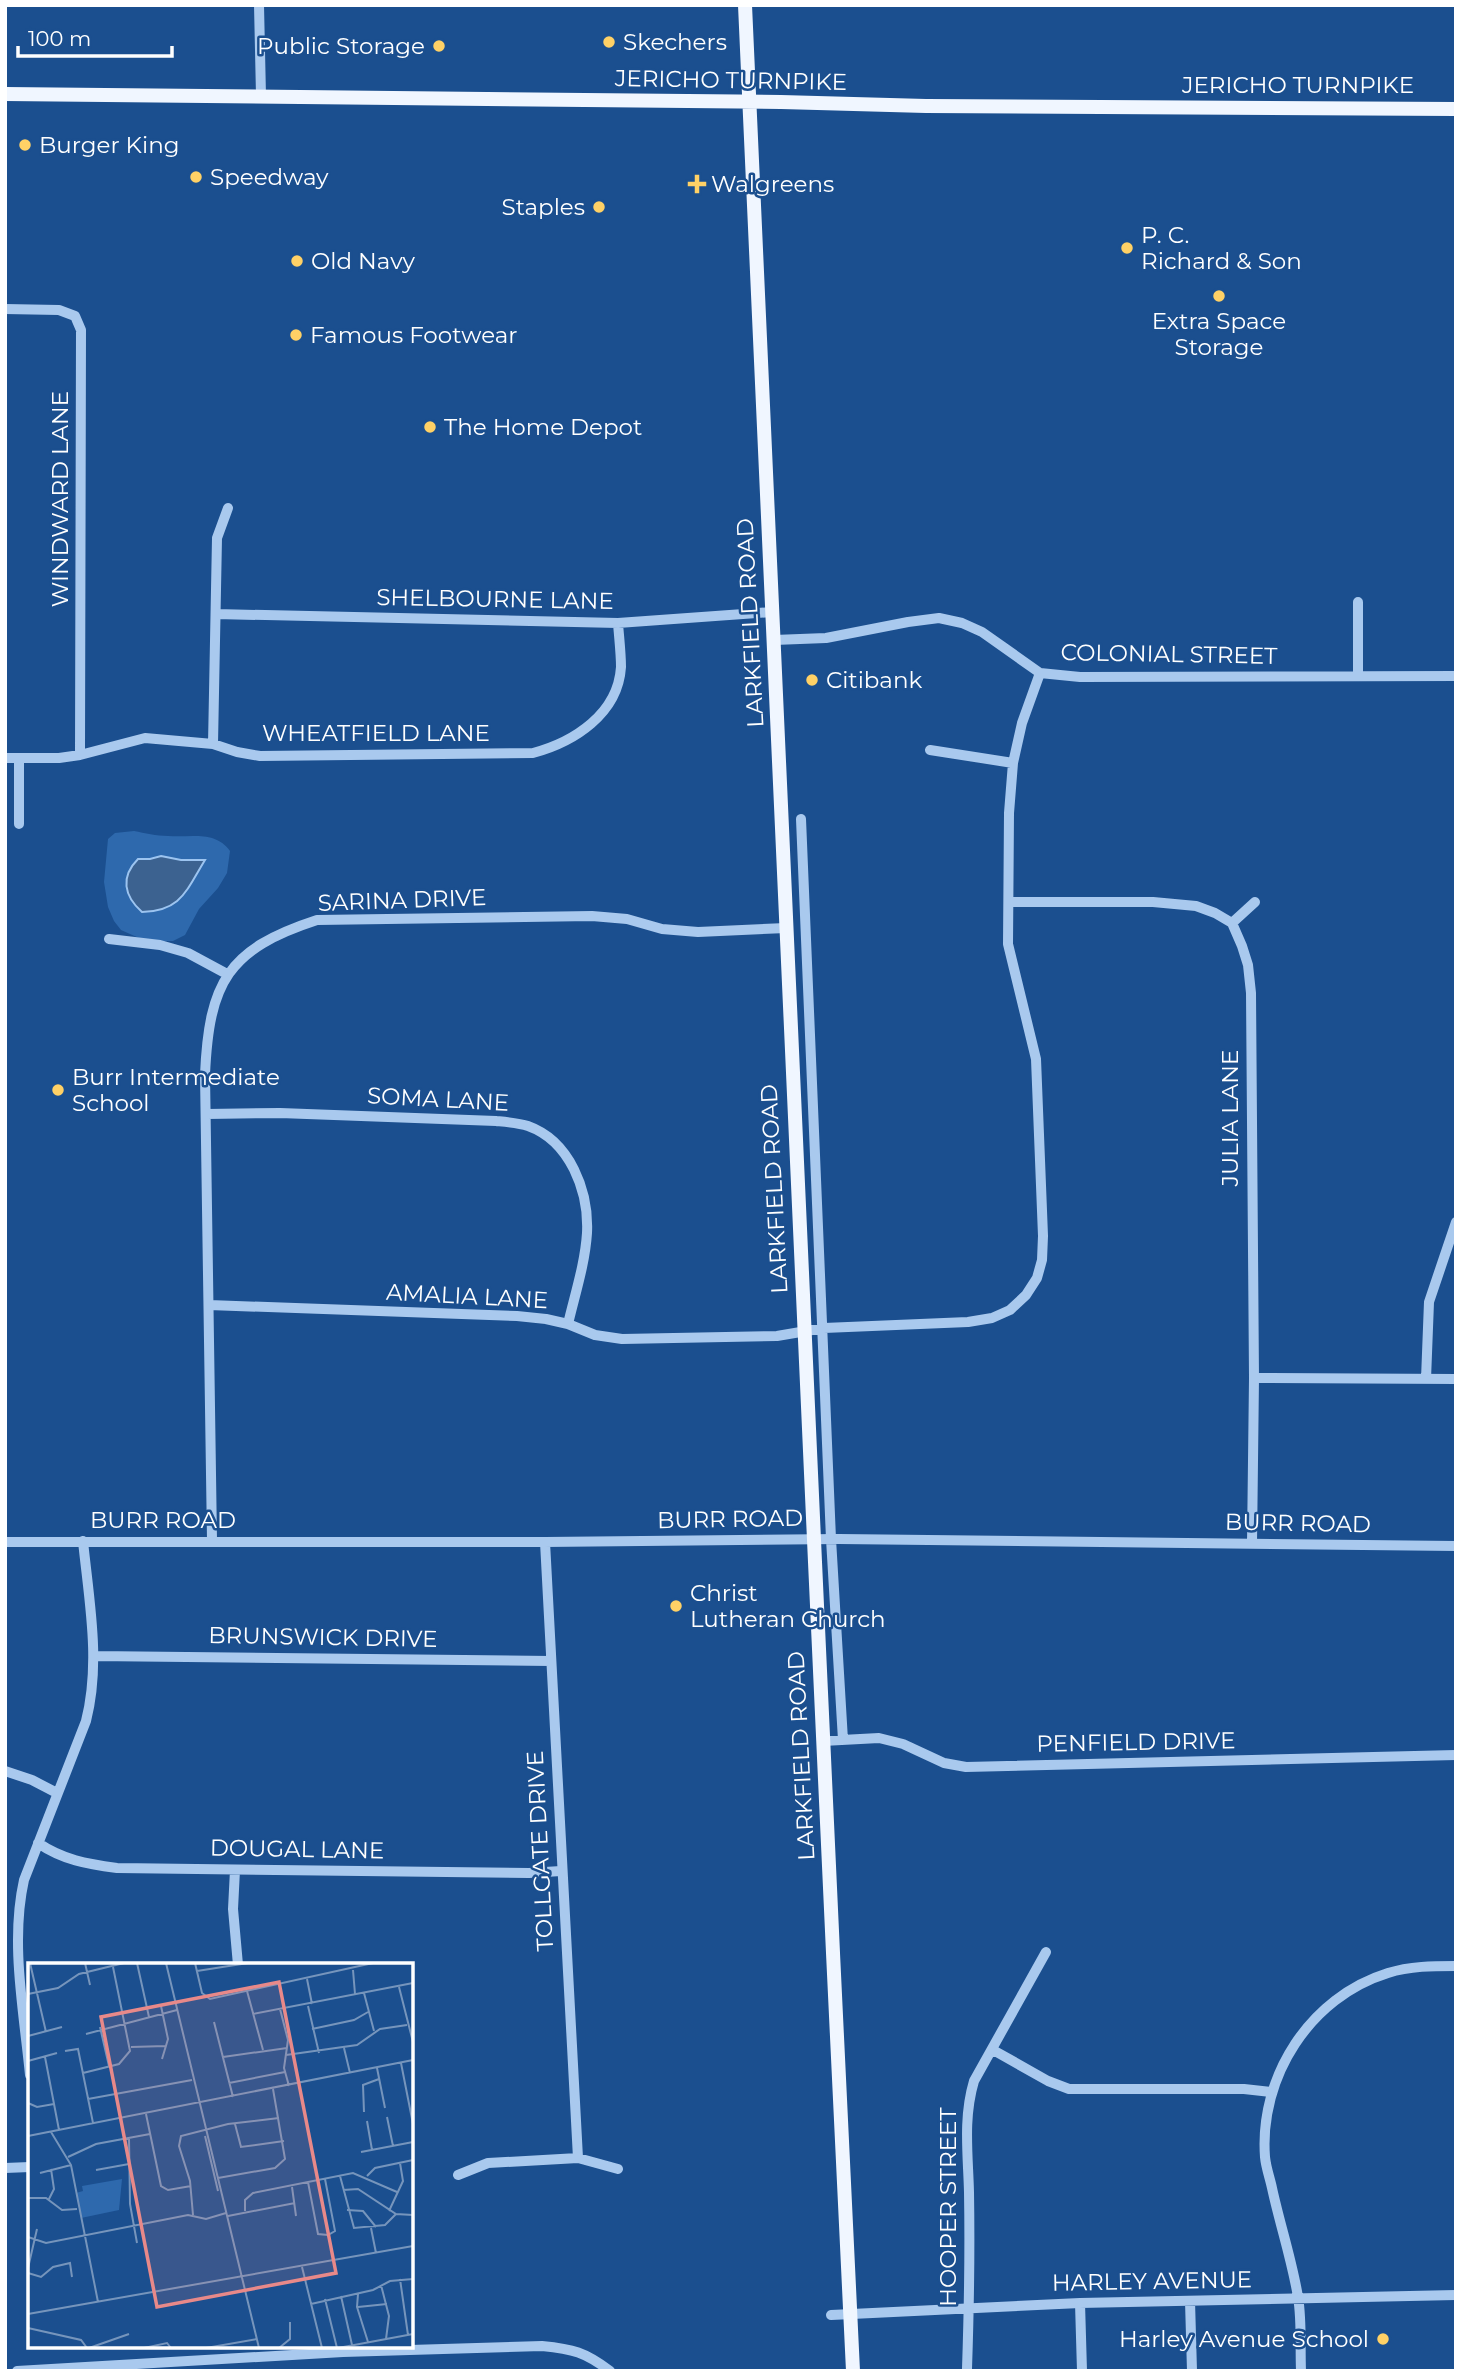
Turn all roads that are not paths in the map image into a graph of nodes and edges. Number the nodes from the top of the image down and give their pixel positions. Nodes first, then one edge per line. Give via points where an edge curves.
1 (259, 5) edge
2 (745, 5) edge
3 (5, 94) edge
4 (261, 96) junction
5 (749, 102) junction
6 (1456, 109) edge
7 (5, 309) edge
8 (228, 508) dead end
9 (1358, 601) dead end
10 (772, 612) junction
11 (216, 614) junction
12 (618, 623) junction
13 (774, 640) junction
14 (1040, 673) junction
15 (1358, 676) junction
16 (1456, 676) edge
17 (213, 744) junction
18 (930, 750) dead end
19 (80, 755) junction
20 (5, 758) edge
21 (19, 758) junction
22 (1013, 763) junction
23 (801, 820) dead end
24 (19, 824) dead end
25 (1009, 902) junction
26 (1255, 902) dead end
27 (1232, 923) junction
28 (786, 928) junction
29 (109, 939) dead end
30 (227, 974) junction
31 (207, 1114) junction
32 (1456, 1222) edge
33 (209, 1305) junction
34 (568, 1324) junction
35 (824, 1328) junction
36 (803, 1332) junction
37 (1254, 1378) junction
38 (1426, 1379) junction
39 (1456, 1379) edge
40 (814, 1539) junction
41 (831, 1539) junction
42 (83, 1541) junction
43 (212, 1541) junction
44 (5, 1542) edge
45 (545, 1542) junction
46 (1252, 1544) junction
47 (1456, 1546) edge
48 (94, 1656) junction
49 (551, 1661) junction
50 (843, 1740) junction
51 (823, 1741) junction
52 (1456, 1755) edge
53 (5, 1771) edge
54 (57, 1793) junction
55 (38, 1843) junction
56 (235, 1870) junction
57 (561, 1871) junction
58 (1046, 1952) dead end
59 (238, 1963) edge
60 (1456, 1966) edge
61 (993, 2050) junction
62 (28, 2054) edge
63 (1271, 2092) junction
64 (578, 2158) junction
65 (28, 2167) edge
66 (5, 2168) edge
67 (618, 2169) dead end
68 (458, 2175) dead end
69 (1456, 2295) edge
70 (1299, 2300) junction
71 (1190, 2301) junction
72 (1080, 2303) junction
73 (969, 2308) junction
74 (831, 2315) dead end
75 (850, 2315) junction
76 (272, 2351) edge
77 (967, 2369) edge
78 (17, 2371) edge
79 (610, 2371) edge
80 (853, 2371) edge
81 (1082, 2371) edge
82 (1192, 2371) edge
83 (1301, 2371) edge

1 - 4 street
2 - 5 main road, LARKFIELD ROAD
3 - 4 main road, JERICHO TURNPIKE
4 - 5 main road, JERICHO TURNPIKE
5 - 6 main road, JERICHO TURNPIKE
5 - 10 main road, LARKFIELD ROAD
7 - 19 street, WINDWARD LANE via 59,310 75,316 81,330
8 - 11 street via 217,538
9 - 15 street
10 - 12 street, SHELBOURNE LANE
10 - 13 main road, LARKFIELD ROAD
11 - 12 street, SHELBOURNE LANE
11 - 17 street
12 - 17 street, WHEATFIELD LANE via 621,668 616,690 594,721 556,747 533,753 260,756
13 - 14 street, COLONIAL STREET via 826,638 939,618 982,632
13 - 28 main road, LARKFIELD ROAD
14 - 15 street, COLONIAL STREET via 1080,677
14 - 22 street, AMALIA LANE
15 - 16 street, COLONIAL STREET
17 - 19 street, WHEATFIELD LANE via 145,738
18 - 22 street
19 - 21 street, WHEATFIELD LANE
20 - 21 street, WHEATFIELD LANE
21 - 24 street
22 - 25 street, AMALIA LANE
23 - 35 street, LARKFIELD ROAD
25 - 27 street via 1196,906
25 - 35 street, AMALIA LANE via 1008,944 1036,1059 1039,1091 1043,1236 1037,1279 1010,1310 992,1318
26 - 27 street
27 - 37 street, JULIA LANE via 1248,965 1251,993
28 - 30 street, SARINA DRIVE via 698,932 592,916 317,920 253,948
28 - 36 main road, LARKFIELD ROAD
29 - 30 street via 188,953
30 - 31 street, SARINA DRIVE via 206,1036
31 - 33 street, SARINA DRIVE
31 - 34 street, SOMA LANE via 496,1121 528,1126 551,1138 568,1156 578,1179 587,1231
32 - 38 street via 1429,1302
33 - 34 street, AMALIA LANE via 517,1316
33 - 43 street, SARINA DRIVE
34 - 36 street, AMALIA LANE via 622,1339
35 - 36 street, AMALIA LANE
35 - 41 street, LARKFIELD ROAD
36 - 40 main road, LARKFIELD ROAD
37 - 38 street
37 - 46 street, JULIA LANE
38 - 39 street
40 - 41 street, BURR ROAD
40 - 45 street, BURR ROAD
40 - 51 main road, LARKFIELD ROAD
41 - 46 street, BURR ROAD
41 - 50 street, LARKFIELD ROAD
42 - 43 street, BURR ROAD
42 - 44 street, BURR ROAD
42 - 48 street
43 - 45 street, BURR ROAD
45 - 49 street, TOLLGATE DRIVE
46 - 47 street, BURR ROAD
48 - 49 street, BRUNSWICK DRIVE
48 - 54 street via 93,1693 86,1721
49 - 57 street, TOLLGATE DRIVE
50 - 51 street, PENFIELD DRIVE
50 - 52 street, PENFIELD DRIVE via 879,1738 966,1767
51 - 75 main road, LARKFIELD ROAD
53 - 54 street
54 - 55 street
55 - 56 street, DOUGAL LANE via 78,1863
55 - 62 street via 19,1903
56 - 57 street, DOUGAL LANE
56 - 59 street
57 - 64 street, TOLLGATE DRIVE
58 - 61 street, HOOPER STREET
60 - 63 street via 1420,1966 1388,1973 1333,2001 1296,2041
61 - 63 street via 1069,2089
61 - 73 street, HOOPER STREET via 974,2081 966,2117
63 - 70 street via 1265,2158
64 - 67 street
64 - 68 street via 488,2163
65 - 66 street
69 - 70 street, HARLEY AVENUE
70 - 71 street, HARLEY AVENUE
70 - 83 street
71 - 72 street, HARLEY AVENUE
71 - 82 street
72 - 73 street, HARLEY AVENUE
72 - 81 street
73 - 75 street, HARLEY AVENUE
73 - 77 street, HOOPER STREET
74 - 75 street, HARLEY AVENUE
75 - 80 main road, LARKFIELD ROAD
76 - 78 street
76 - 79 street via 542,2346 572,2348

